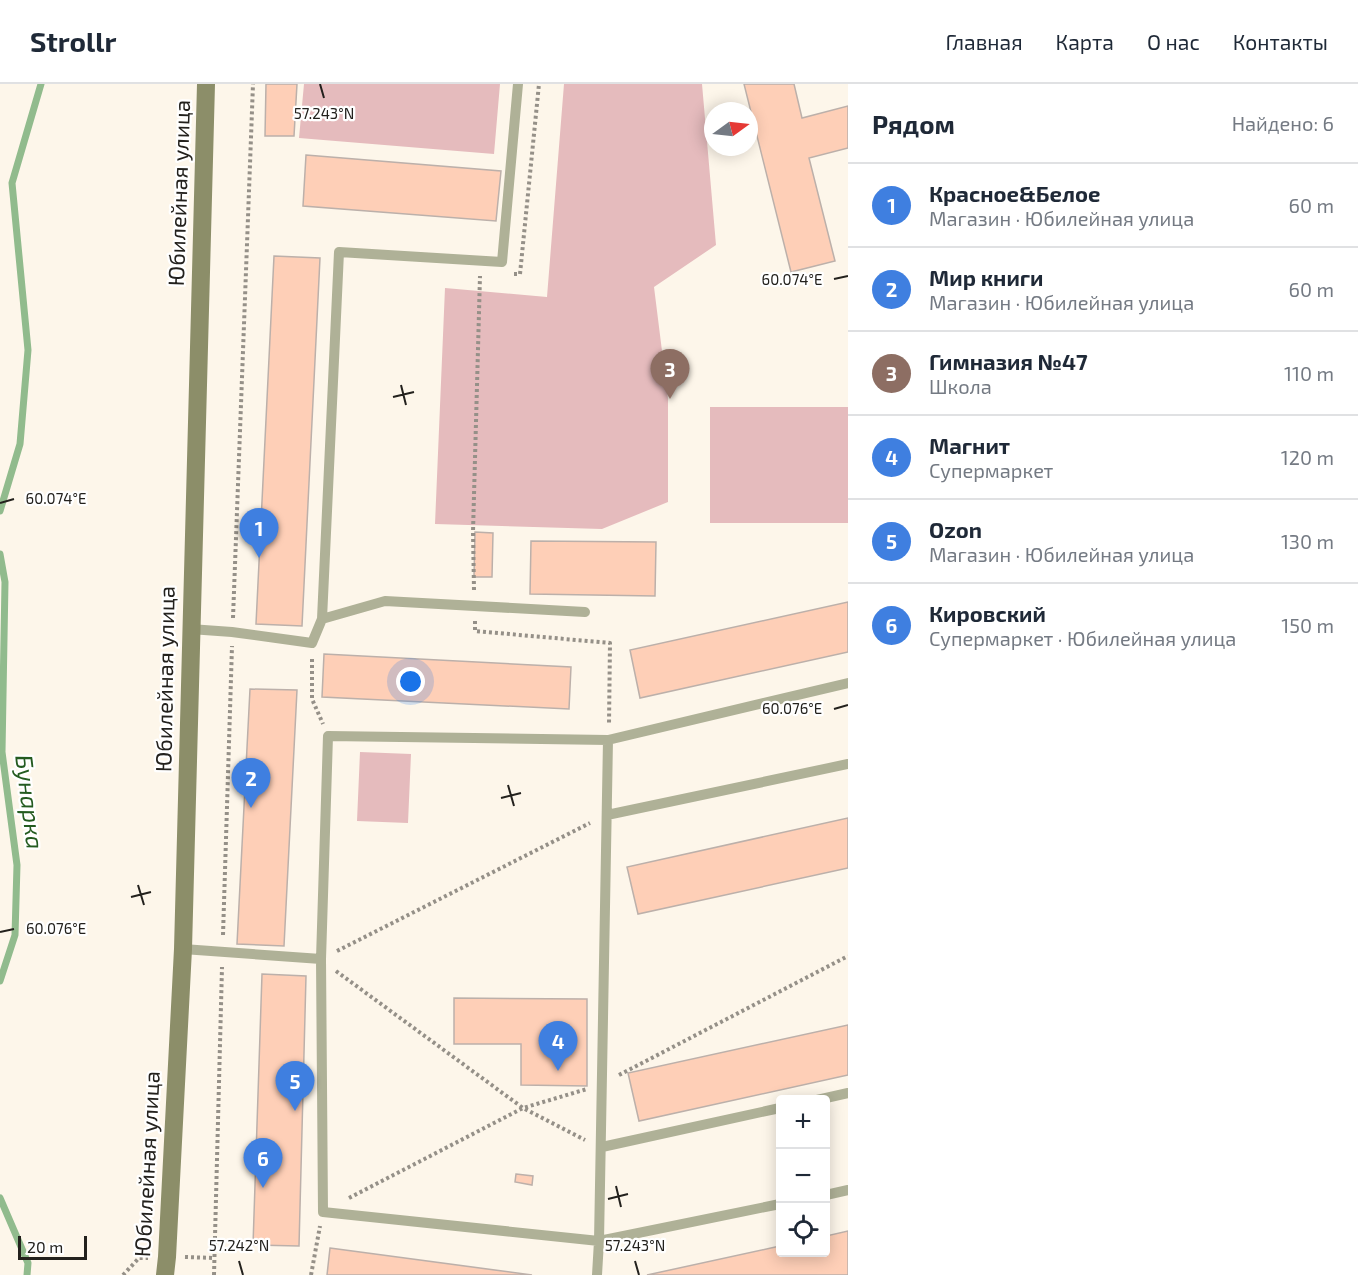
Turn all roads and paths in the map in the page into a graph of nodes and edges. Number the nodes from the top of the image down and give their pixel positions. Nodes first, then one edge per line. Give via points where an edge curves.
1 (206, 84) edge
2 (253, 84) edge
3 (518, 84) edge
4 (539, 84) edge
5 (480, 272) dead end
6 (510, 274) dead end
7 (474, 606) junction
8 (585, 612) dead end
9 (322, 619) junction
10 (190, 629) junction
11 (232, 632) junction
12 (312, 643) junction
13 (848, 684) edge
14 (328, 736) junction
15 (608, 740) junction
16 (848, 764) edge
17 (607, 815) junction
18 (183, 949) junction
19 (222, 953) junction
20 (321, 959) junction
21 (848, 1093) edge
22 (830, 1097) edge
23 (776, 1109) edge
24 (602, 1148) junction
25 (848, 1190) edge
26 (830, 1194) edge
27 (776, 1205) edge
28 (323, 1212) junction
29 (599, 1241) junction
30 (165, 1275) edge
31 (214, 1275) edge
32 (311, 1275) edge
33 (597, 1275) edge

1 - 10 street, Юбилейная улица
2 - 11 path
3 - 9 lane via 502,262 339,252
4 - 6 path via 520,274
5 - 7 path
7 - 8 lane
7 - 9 lane via 385,601
7 - 15 path via 475,631 610,643
9 - 12 lane
10 - 11 lane
10 - 18 street, Юбилейная улица
11 - 12 lane
11 - 19 path
12 - 14 path via 312,699
13 - 15 lane
14 - 15 lane
14 - 20 lane
15 - 17 lane
16 - 17 lane
17 - 20 path
17 - 24 lane
18 - 19 lane
18 - 30 street, Юбилейная улица
19 - 20 lane
19 - 31 path
20 - 24 path via 523,1108
20 - 28 lane
21 - 22 lane
23 - 24 lane
24 - 29 lane
25 - 26 lane
27 - 29 lane
28 - 29 lane
28 - 32 path
29 - 33 lane

